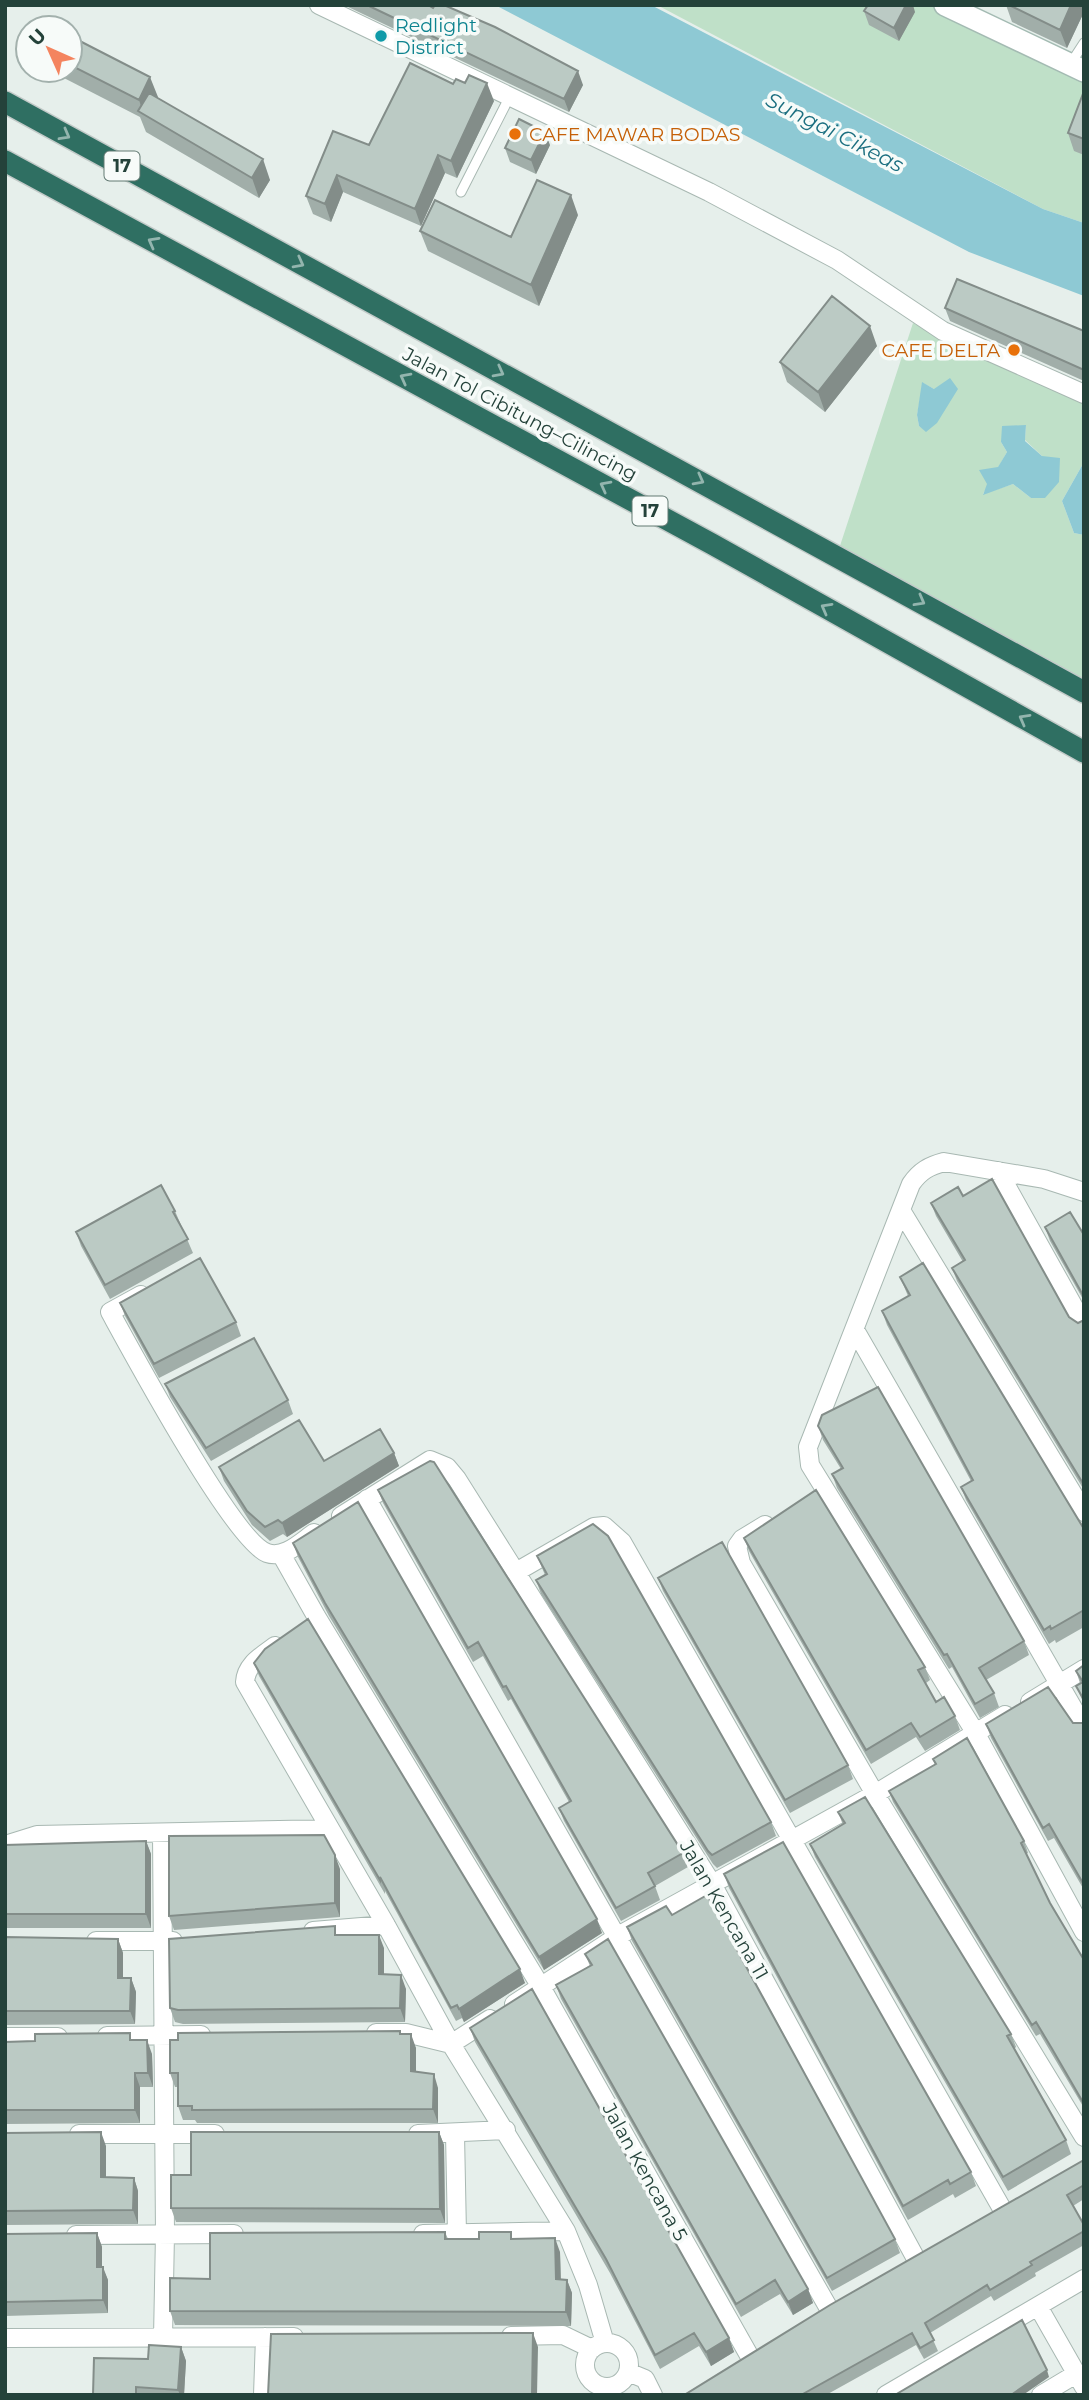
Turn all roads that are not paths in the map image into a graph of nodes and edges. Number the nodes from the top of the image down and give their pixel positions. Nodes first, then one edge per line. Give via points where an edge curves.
1 (319, 5) edge
2 (946, 5) edge
3 (978, 13) edge
4 (1084, 43) edge
5 (1077, 68) edge
6 (511, 95) junction
7 (5, 102) edge
8 (5, 161) edge
9 (461, 192) dead end
10 (1084, 394) edge
11 (1084, 692) edge
12 (1084, 752) edge
13 (998, 1171) junction
14 (1084, 1192) edge
15 (902, 1212) junction
16 (157, 1286) edge
17 (1084, 1325) edge
18 (855, 1330) junction
19 (177, 1381) edge
20 (154, 1393) junction
21 (367, 1499) junction
22 (1084, 1512) edge
23 (777, 1517) edge
24 (281, 1554) junction
25 (516, 1572) junction
26 (285, 1639) edge
27 (1084, 1669) edge
28 (1059, 1685) junction
29 (1084, 1727) edge
30 (975, 1732) junction
31 (875, 1794) junction
32 (330, 1829) junction
33 (162, 1833) junction
34 (792, 1838) junction
35 (5, 1845) edge
36 (711, 1882) junction
37 (386, 1926) junction
38 (1084, 1932) edge
39 (289, 1933) edge
40 (618, 1936) junction
41 (84, 1940) edge
42 (191, 1940) edge
43 (163, 1942) junction
44 (541, 1986) junction
45 (352, 2034) edge
46 (217, 2035) edge
47 (163, 2036) junction
48 (5, 2037) edge
49 (451, 2044) junction
50 (506, 2130) junction
51 (58, 2134) edge
52 (164, 2134) junction
53 (234, 2134) edge
54 (400, 2134) edge
55 (455, 2134) junction
56 (1084, 2137) edge
57 (1002, 2207) edge
58 (566, 2231) junction
59 (165, 2234) junction
60 (249, 2234) edge
61 (401, 2234) edge
62 (457, 2234) junction
63 (59, 2235) edge
64 (915, 2257) edge
65 (1084, 2279) edge
66 (828, 2307) edge
67 (1039, 2308) junction
68 (495, 2336) edge
69 (265, 2337) junction
70 (319, 2337) edge
71 (5, 2338) edge
72 (163, 2338) junction
73 (598, 2346) junction
74 (750, 2357) edge
75 (628, 2372) junction
76 (1080, 2381) edge
77 (591, 2389) edge
78 (263, 2395) edge
79 (653, 2395) edge
80 (886, 2395) edge
81 (1041, 2395) edge

1 - 6 street
2 - 3 main road
3 - 5 main road
4 - 5 lane
6 - 9 lane
6 - 10 street via 837,260 943,331
7 -> 11 highway, Jalan Tol Cibitung–Cilincing / 17
12 -> 8 highway, Jalan Tol Cibitung–Cilincing / 17 via 712,544
13 - 14 street
13 - 15 street via 944,1162 929,1166 911,1184
13 - 17 street
15 - 18 street
15 - 22 street
16 - 20 street via 110,1312
18 - 28 street
18 - 30 street via 808,1447 810,1465 818,1491
19 - 20 street
20 - 24 street via 213,1474 250,1540 267,1553
21 - 24 street
21 - 25 street, Jalan Kencana 11 via 430,1460 439,1461 457,1479
21 - 40 street
23 - 31 street via 742,1539 737,1551
24 - 44 street, Jalan Kencana 5 via 310,1620
25 - 34 street via 594,1527 604,1526 615,1534
25 - 36 street, Jalan Kencana 11
26 - 32 street via 254,1662 245,1682
27 - 28 street
28 - 29 street
28 - 30 street
30 - 31 street
30 - 38 street
31 - 34 street
31 - 56 street
32 - 33 street
32 - 37 street
33 - 35 street via 37,1835
33 - 43 street
34 - 36 street
34 - 57 street
36 - 40 street
36 - 64 street, Jalan Kencana 11
37 - 39 street
37 - 49 street
40 - 44 street
40 - 66 street
41 - 43 street
42 - 43 street
43 - 47 street
44 - 49 street
44 - 74 street, Jalan Kencana 5
45 - 49 street via 406,2033
46 - 47 street
47 - 48 street
47 - 52 street
49 - 50 street
50 - 55 street
50 - 58 street
51 - 52 street
52 - 53 street
52 - 59 street
54 - 55 street
55 - 62 street
58 - 62 street
58 - 73 street via 588,2285
59 - 60 street
59 - 63 street
59 - 72 street
61 - 62 street
65 - 67 street
67 - 76 street
67 - 80 street
68 - 73 street via 563,2335
69 - 70 street
69 - 72 street
69 - 78 street
71 - 72 street
73 - 75 street via 624,2351
73 - 77 street via 585,2369
75 - 77 street via 612,2386
75 - 79 street via 645,2379
76 - 81 street

